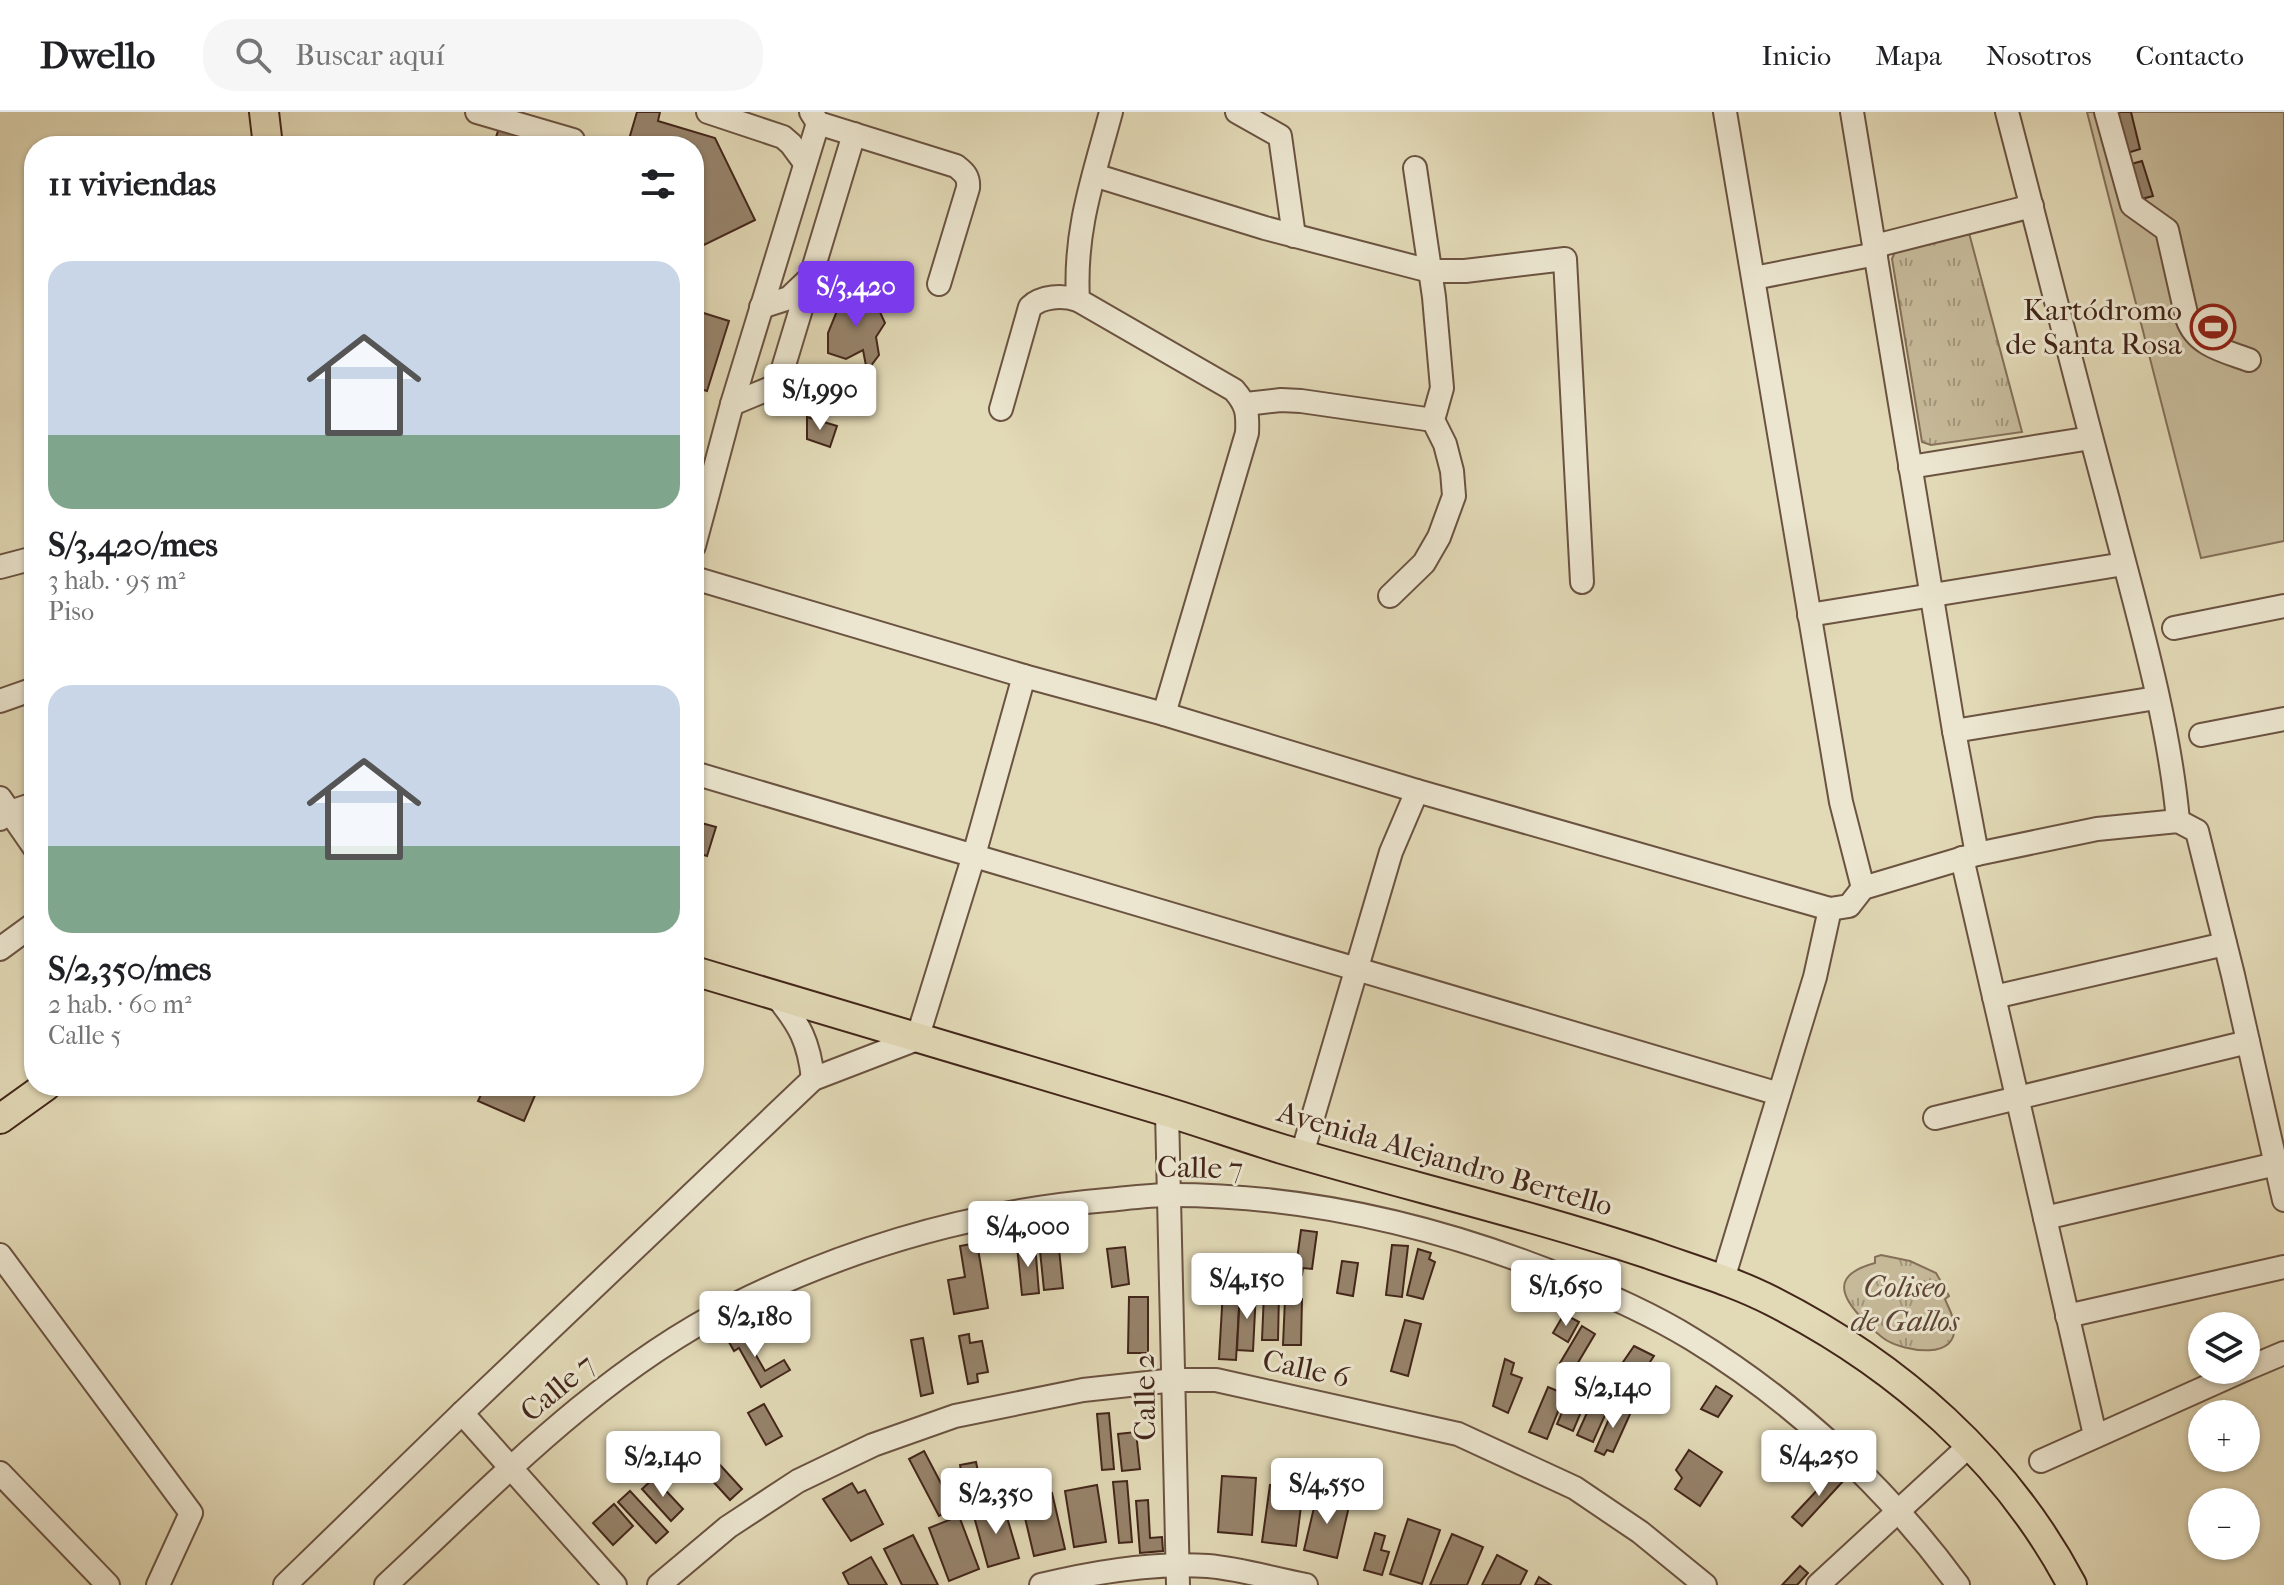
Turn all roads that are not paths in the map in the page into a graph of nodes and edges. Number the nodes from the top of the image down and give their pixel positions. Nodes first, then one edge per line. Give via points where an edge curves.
1 (264, 112) edge
2 (477, 112) edge
3 (708, 112) edge
4 (1111, 112) edge
5 (1237, 112) edge
6 (1725, 112) edge
7 (1852, 112) edge
8 (2007, 112) edge
9 (2106, 112) edge
10 (743, 117) edge
11 (814, 118) edge
12 (854, 134) junction
13 (267, 136) edge
14 (559, 136) edge
15 (805, 163) junction
16 (1415, 168) dead end
17 (1094, 175) junction
18 (2032, 206) junction
19 (1294, 236) junction
20 (1875, 250) junction
21 (1430, 271) junction
22 (810, 278) junction
23 (1754, 278) junction
24 (939, 284) dead end
25 (1078, 300) junction
26 (761, 307) junction
27 (2249, 360) dead end
28 (732, 404) junction
29 (1246, 404) junction
30 (1001, 409) dead end
31 (1433, 420) junction
32 (2091, 438) junction
33 (1910, 467) junction
34 (704, 509) edge
35 (24, 561) edge
36 (2124, 564) junction
37 (0, 567) edge
38 (704, 581) edge
39 (1582, 582) dead end
40 (1933, 595) junction
41 (1390, 596) dead end
42 (2284, 606) edge
43 (1809, 615) junction
44 (2174, 628) dead end
45 (1024, 676) junction
46 (24, 693) edge
47 (2156, 698) junction
48 (0, 701) edge
49 (1164, 714) junction
50 (2284, 719) edge
51 (1954, 731) junction
52 (2201, 735) dead end
53 (704, 776) edge
54 (1417, 791) junction
55 (24, 806) edge
56 (3, 810) edge
57 (2178, 821) junction
58 (24, 835) edge
59 (974, 855) junction
60 (1970, 856) junction
61 (1863, 888) junction
62 (1830, 909) junction
63 (24, 931) edge
64 (2225, 944) junction
65 (0, 949) edge
66 (1357, 971) junction
67 (704, 974) edge
68 (776, 996) junction
69 (1994, 997) junction
70 (917, 1039) junction
71 (2248, 1042) junction
72 (813, 1079) junction
73 (1779, 1094) junction
74 (32, 1096) edge
75 (2018, 1098) junction
76 (1167, 1112) junction
77 (1935, 1118) dead end
78 (0, 1119) edge
79 (1302, 1154) junction
80 (2276, 1164) junction
81 (1169, 1195) junction
82 (2284, 1200) edge
83 (2045, 1218) junction
84 (0, 1255) edge
85 (2284, 1267) edge
86 (1723, 1279) junction
87 (2067, 1316) junction
88 (2284, 1353) edge
89 (2260, 1363) edge
90 (1175, 1380) junction
91 (2213, 1384) edge
92 (462, 1413) junction
93 (2095, 1435) junction
94 (1970, 1445) junction
95 (2041, 1461) dead end
96 (512, 1468) junction
97 (0, 1473) edge
98 (1899, 1510) junction
99 (1178, 1575) edge
100 (108, 1585) edge
101 (158, 1585) edge
102 (285, 1585) edge
103 (386, 1585) edge
104 (615, 1585) edge
105 (659, 1585) edge
106 (1041, 1585) edge
107 (1306, 1585) edge
108 (1705, 1585) edge
109 (1818, 1585) edge
110 (1958, 1585) edge
111 (2072, 1585) edge

1 - 13 main road
2 - 14 street
3 - 10 street
4 - 17 street
5 - 19 street via 1280,136
6 - 23 street
7 - 20 street
8 - 18 street
9 - 27 street via 2132,205 2167,230 2193,331 2204,343
10 - 15 street via 783,137
11 - 12 street
11 - 15 street
12 - 22 street
12 - 24 street via 956,166 969,179
15 - 26 street
16 - 21 street
17 - 19 street
17 - 25 street via 1078,243
18 - 20 street
18 - 32 street
19 - 21 street
20 - 23 street
20 - 33 street
21 - 31 street via 1442,388
21 - 39 street via 1565,259
22 - 26 street via 789,298
22 - 28 street via 778,385
23 - 43 street
25 - 29 street via 1234,390
25 - 30 street via 1045,299 1030,307
26 - 28 street
28 - 34 street
29 - 31 street via 1301,401
29 - 49 street via 1247,433
31 - 41 street via 1445,444 1454,496 1424,563
32 - 33 street
32 - 36 street
33 - 40 street
35 - 37 street
36 - 40 street
36 - 47 street
38 - 45 street
40 - 43 street
40 - 51 street
42 - 44 street
43 - 61 street via 1841,802
45 - 49 street
45 - 59 street
46 - 48 street
47 - 51 street
47 - 57 street
49 - 54 street
50 - 52 street
51 - 60 street
53 - 59 street
54 - 62 street
54 - 66 street via 1391,852
55 - 56 street
56 - 58 street
57 - 60 street via 2097,829
57 - 64 street via 2197,831
59 - 66 street
59 - 70 street
60 - 61 street
60 - 69 street
61 - 62 street via 1849,906
62 - 73 street
63 - 65 street
64 - 69 street
64 - 71 street
66 - 73 street
66 - 79 street
67 - 68 main road, Avenida Alejandro Bertello
68 - 70 main road, Avenida Alejandro Bertello
68 - 72 street via 797,1021 810,1049
69 - 75 street
70 - 72 street
70 - 76 main road, Avenida Alejandro Bertello
71 - 75 street
71 - 80 street
72 - 92 street
73 - 86 street
74 - 78 main road
75 - 77 street
75 - 83 street
76 - 79 main road, Avenida Alejandro Bertello
76 - 81 street, Calle 2
79 - 86 main road, Avenida Alejandro Bertello via 1581,1231
80 - 82 street
80 - 83 street
81 - 90 street, Calle 2
81 - 96 street, Calle 7 via 1052,1205 929,1229 838,1260 733,1306 647,1354
81 - 98 street, Calle 7 via 1360,1213 1453,1236 1629,1304 1693,1339 1796,1414
83 - 87 street
84 - 101 street via 191,1513
85 - 87 street
86 - 94 main road, Avenida Alejandro Bertello via 1843,1340 1902,1382
87 - 93 street
88 - 89 street
90 - 99 street, Calle 2
90 - 105 street, Calle 6 via 1083,1390 955,1416 873,1445 798,1481 728,1527
90 - 108 street, Calle 6 via 1216,1380 1458,1434 1575,1488
91 - 93 street
92 - 96 street
92 - 102 street
93 - 95 street
94 - 98 street
94 - 111 main road, Avenida Alejandro Bertello via 2010,1488
96 - 103 street, Calle 7
96 - 104 street
97 - 100 street
98 - 109 street
98 - 110 street, Calle 7
99 - 106 street via 1084,1574
99 - 107 street via 1211,1566

